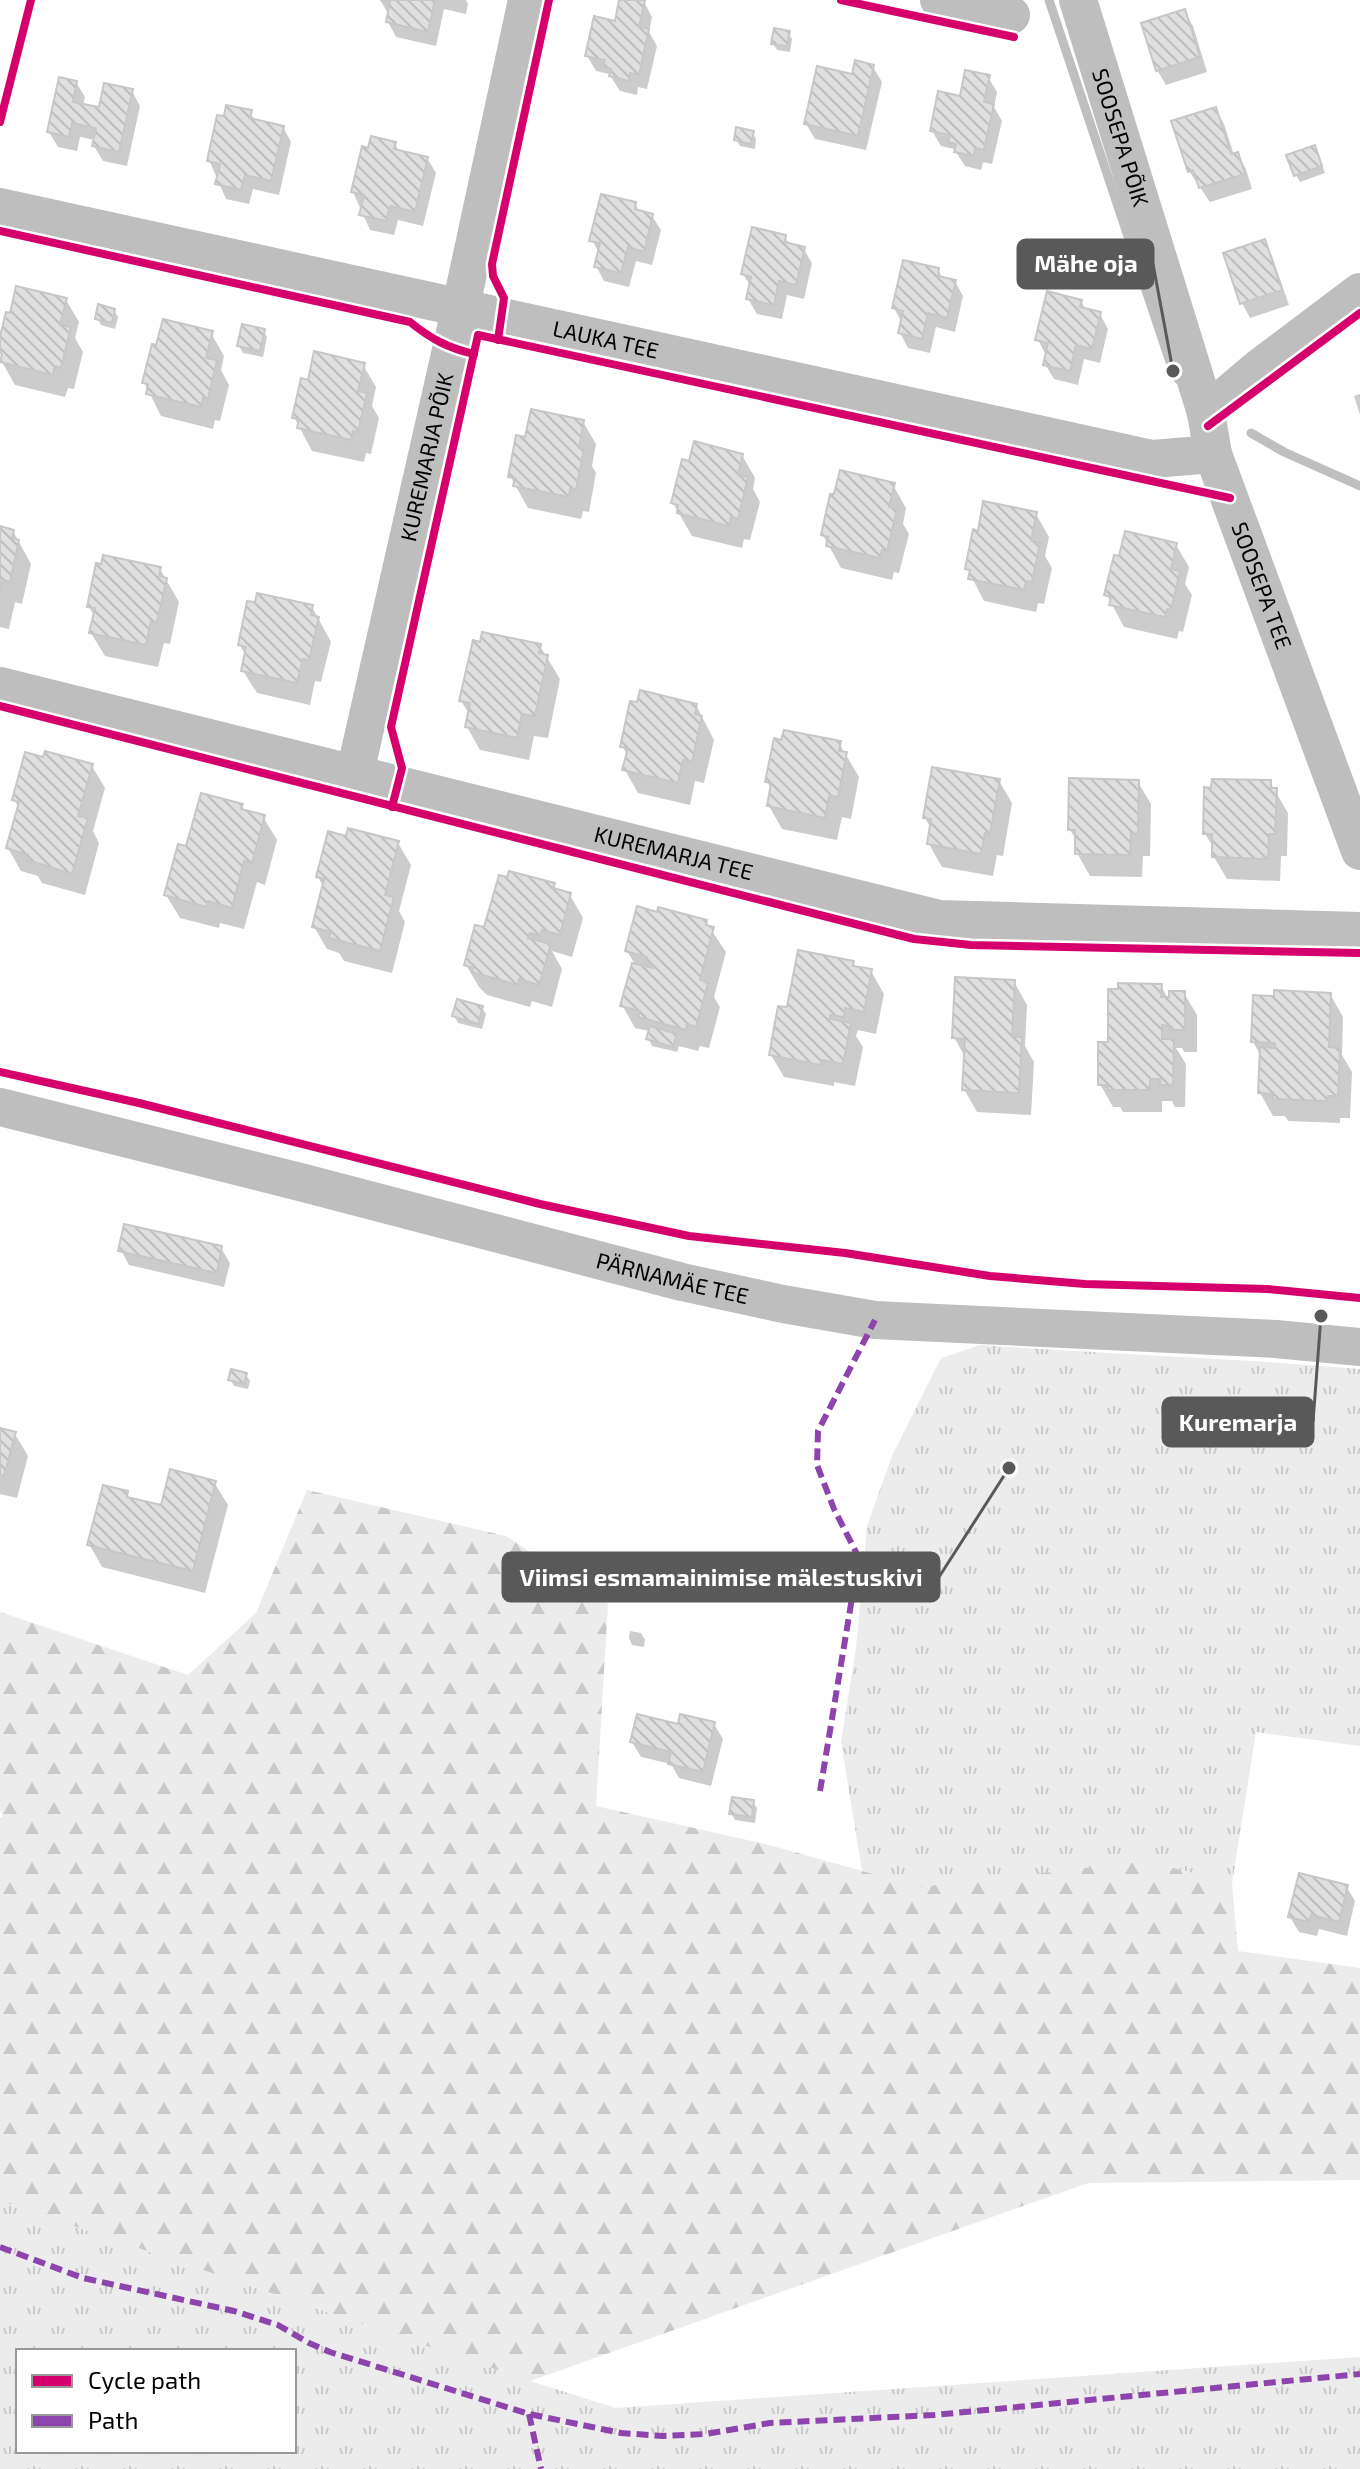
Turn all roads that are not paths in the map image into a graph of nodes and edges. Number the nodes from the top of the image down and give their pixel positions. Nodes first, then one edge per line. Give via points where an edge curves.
1 (527, 0) edge
2 (939, 0) edge
3 (1078, 0) edge
4 (1011, 15) dead end
5 (0, 207) edge
6 (1360, 292) edge
7 (461, 306) junction
8 (1206, 413) junction
9 (1213, 454) junction
10 (0, 686) edge
11 (355, 773) junction
12 (1360, 851) edge
13 (1360, 931) edge
14 (0, 1107) edge
15 (1360, 1347) edge

1 - 7 street, KUREMARJA PÕIK
2 - 4 street
3 - 8 street, SOOSEPA PÕIK
5 - 7 street, LAUKA TEE
6 - 8 street
7 - 9 street, LAUKA TEE via 1152,459
7 - 11 street, KUREMARJA PÕIK
8 - 9 street, SOOSEPA TEE
9 - 12 street, SOOSEPA TEE
10 - 11 street, KUREMARJA TEE
11 - 13 street, KUREMARJA TEE via 939,919
14 - 15 street, PÄRNAMÄE TEE via 783,1304 875,1320

